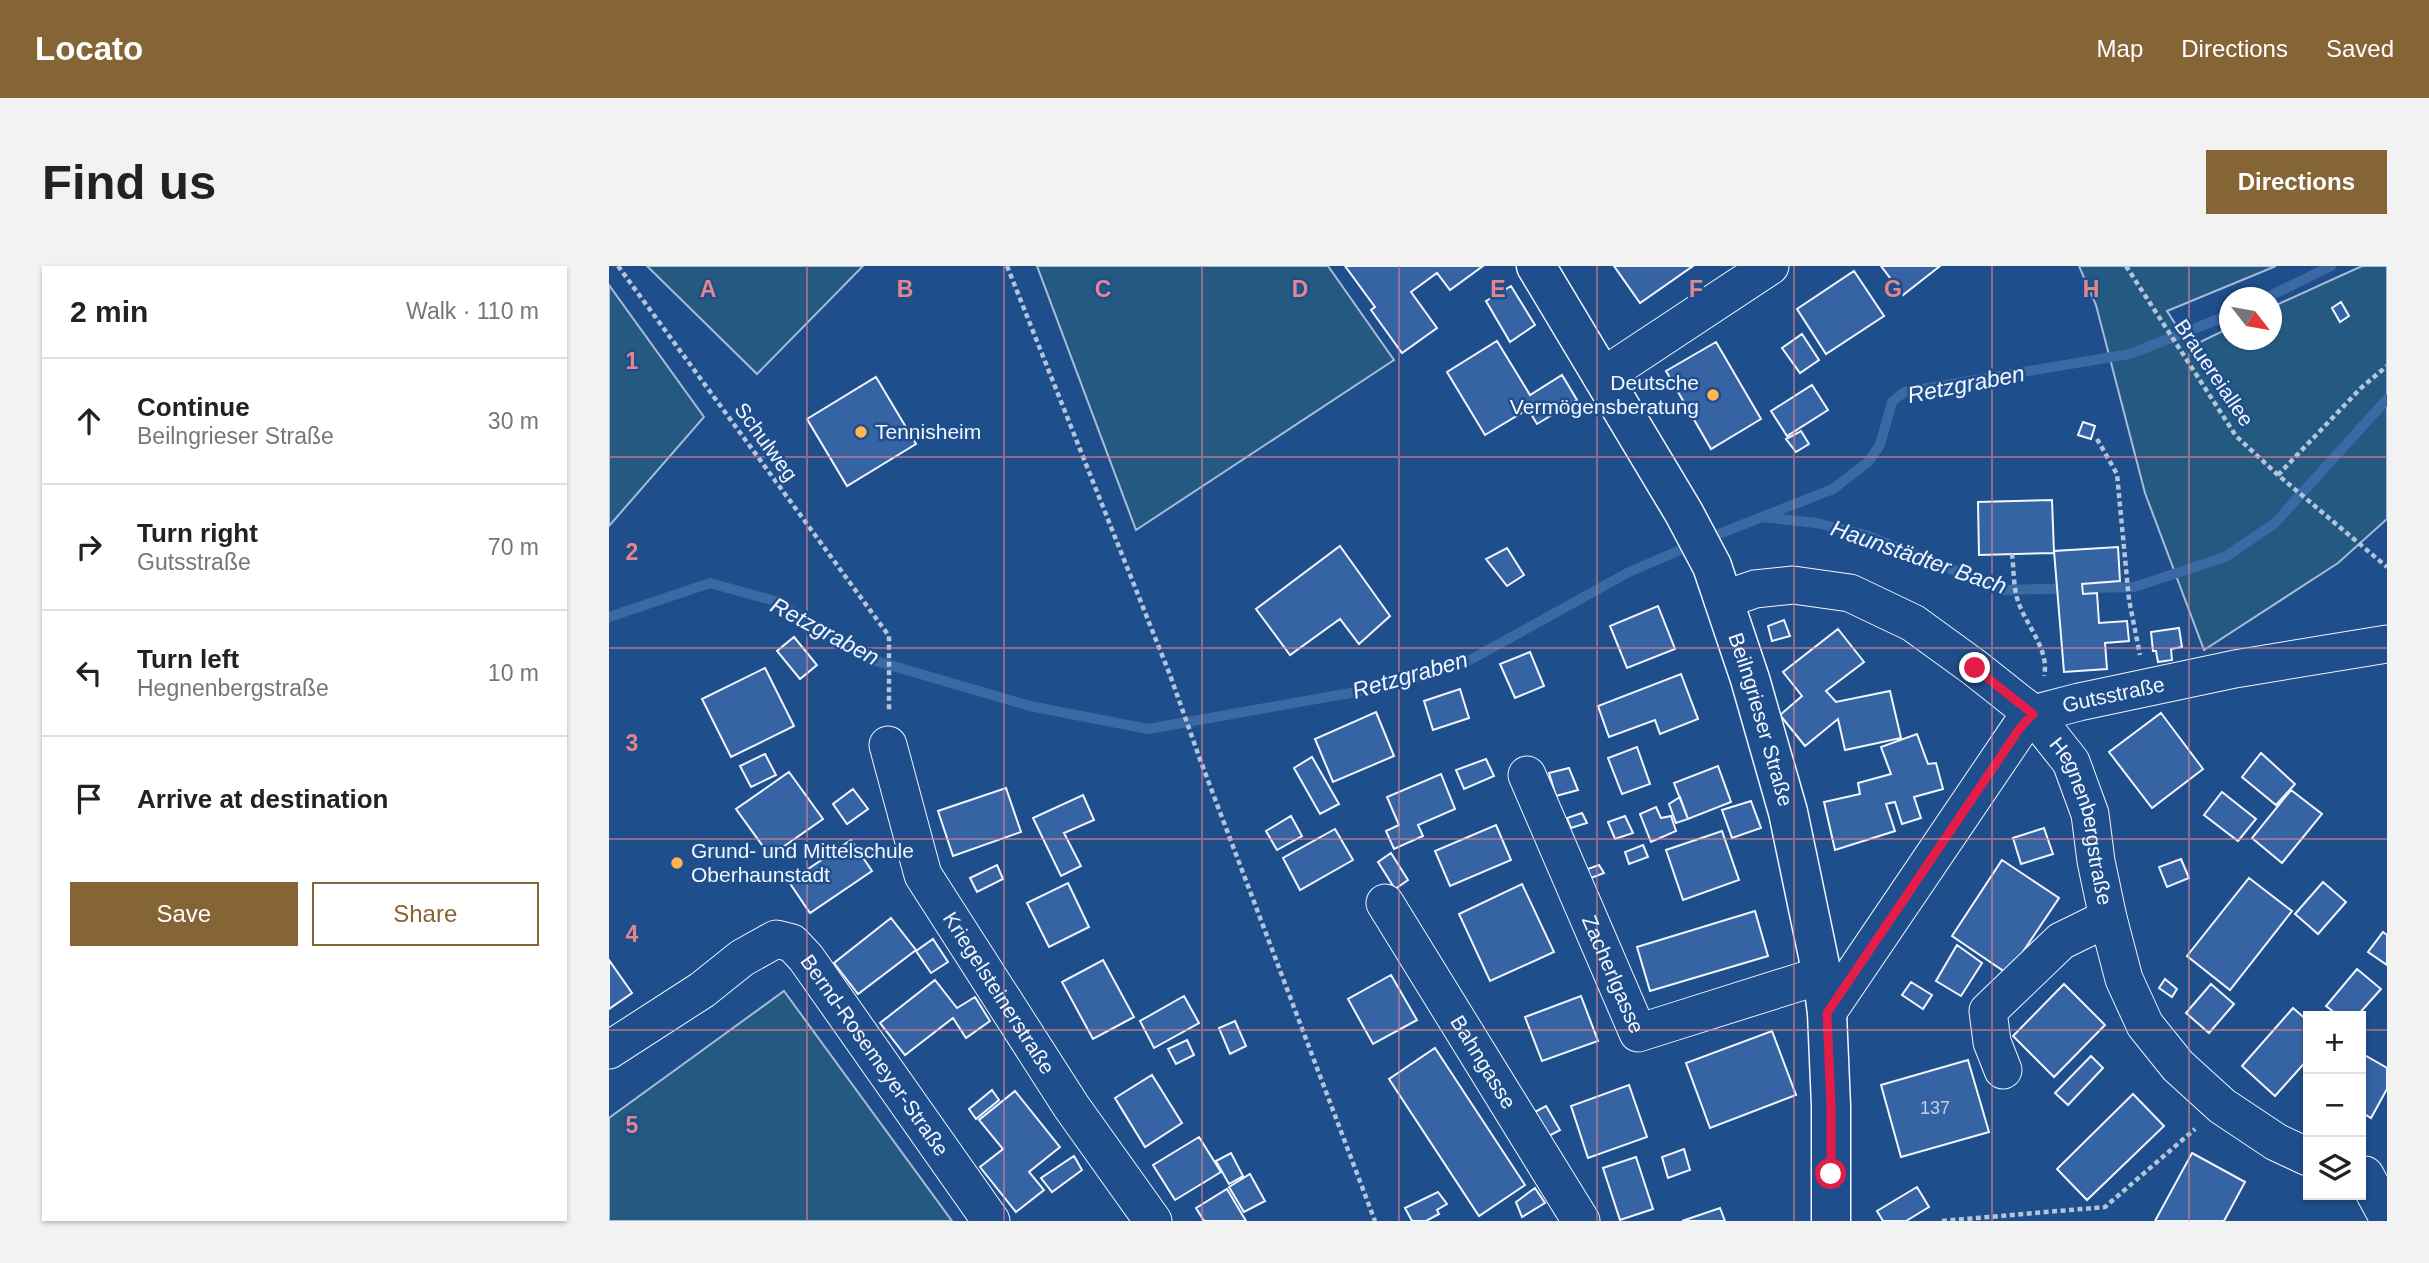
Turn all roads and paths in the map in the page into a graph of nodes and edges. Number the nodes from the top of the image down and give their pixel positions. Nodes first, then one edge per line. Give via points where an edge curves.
1 (618, 266) edge
2 (1007, 266) edge
3 (1536, 266) edge
4 (1770, 266) edge
5 (2126, 266) edge
6 (2387, 366) edge
7 (1602, 377) junction
8 (2097, 439) dead end
9 (2278, 475) junction
10 (2012, 554) dead end
11 (2387, 567) edge
12 (1718, 583) junction
13 (2387, 644) edge
14 (2149, 687) junction
15 (889, 696) dead end
16 (2033, 714) junction
17 (888, 745) dead end
18 (1527, 775) dead end
19 (1385, 903) dead end
20 (2108, 918) junction
21 (1822, 975) junction
22 (1827, 1013) junction
23 (609, 1050) edge
24 (2003, 1070) dead end
25 (2222, 1106) junction
26 (2303, 1155) edge
27 (2371, 1176) edge
28 (2387, 1216) edge
29 (991, 1221) edge
30 (1153, 1221) edge
31 (1375, 1221) edge
32 (1581, 1221) edge
33 (1831, 1221) edge
34 (1942, 1221) edge

1 - 15 path, Schulweg via 889,636
2 - 31 path via 1170,676
3 - 7 main road, Beilngrieser Straße
4 - 7 street
5 - 9 path, Brauereiallee via 2236,436
6 - 9 path
7 - 12 main road, Beilngrieser Straße via 1684,513
8 - 14 path via 2117,474 2129,600
9 - 11 path, Brauereiallee
10 - 16 path via 2018,603 2040,647 2045,669
12 - 16 street, Hegnenbergstraße via 1755,589 1793,585 1850,593 1913,623
12 - 21 main road, Beilngrieser Straße via 1788,812
13 - 14 street, Gutsstraße
14 - 16 street, Gutsstraße
16 - 20 street, Hegnenbergstraße via 2071,762 2090,814
16 - 22 street, Gutsstraße
17 - 30 street, Kriegelsteinerstraße via 923,875 1071,1106
18 - 21 street, Zacherlgasse via 1638,1033
19 - 32 street, Bahngasse
20 - 24 street via 2061,941 1988,1011 1992,1042
20 - 25 street, Hegnenbergstraße via 2124,979 2145,1025 2178,1066
21 - 22 main road, Beilngrieser Straße
22 - 33 main road, Beilngrieser Straße
23 - 29 street, Bernd-Rosemeyer-Straße via 702,990 742,958 776,939 792,943
25 - 26 street, Hegnenbergstraße
25 - 34 path via 2105,1207
27 - 28 street

